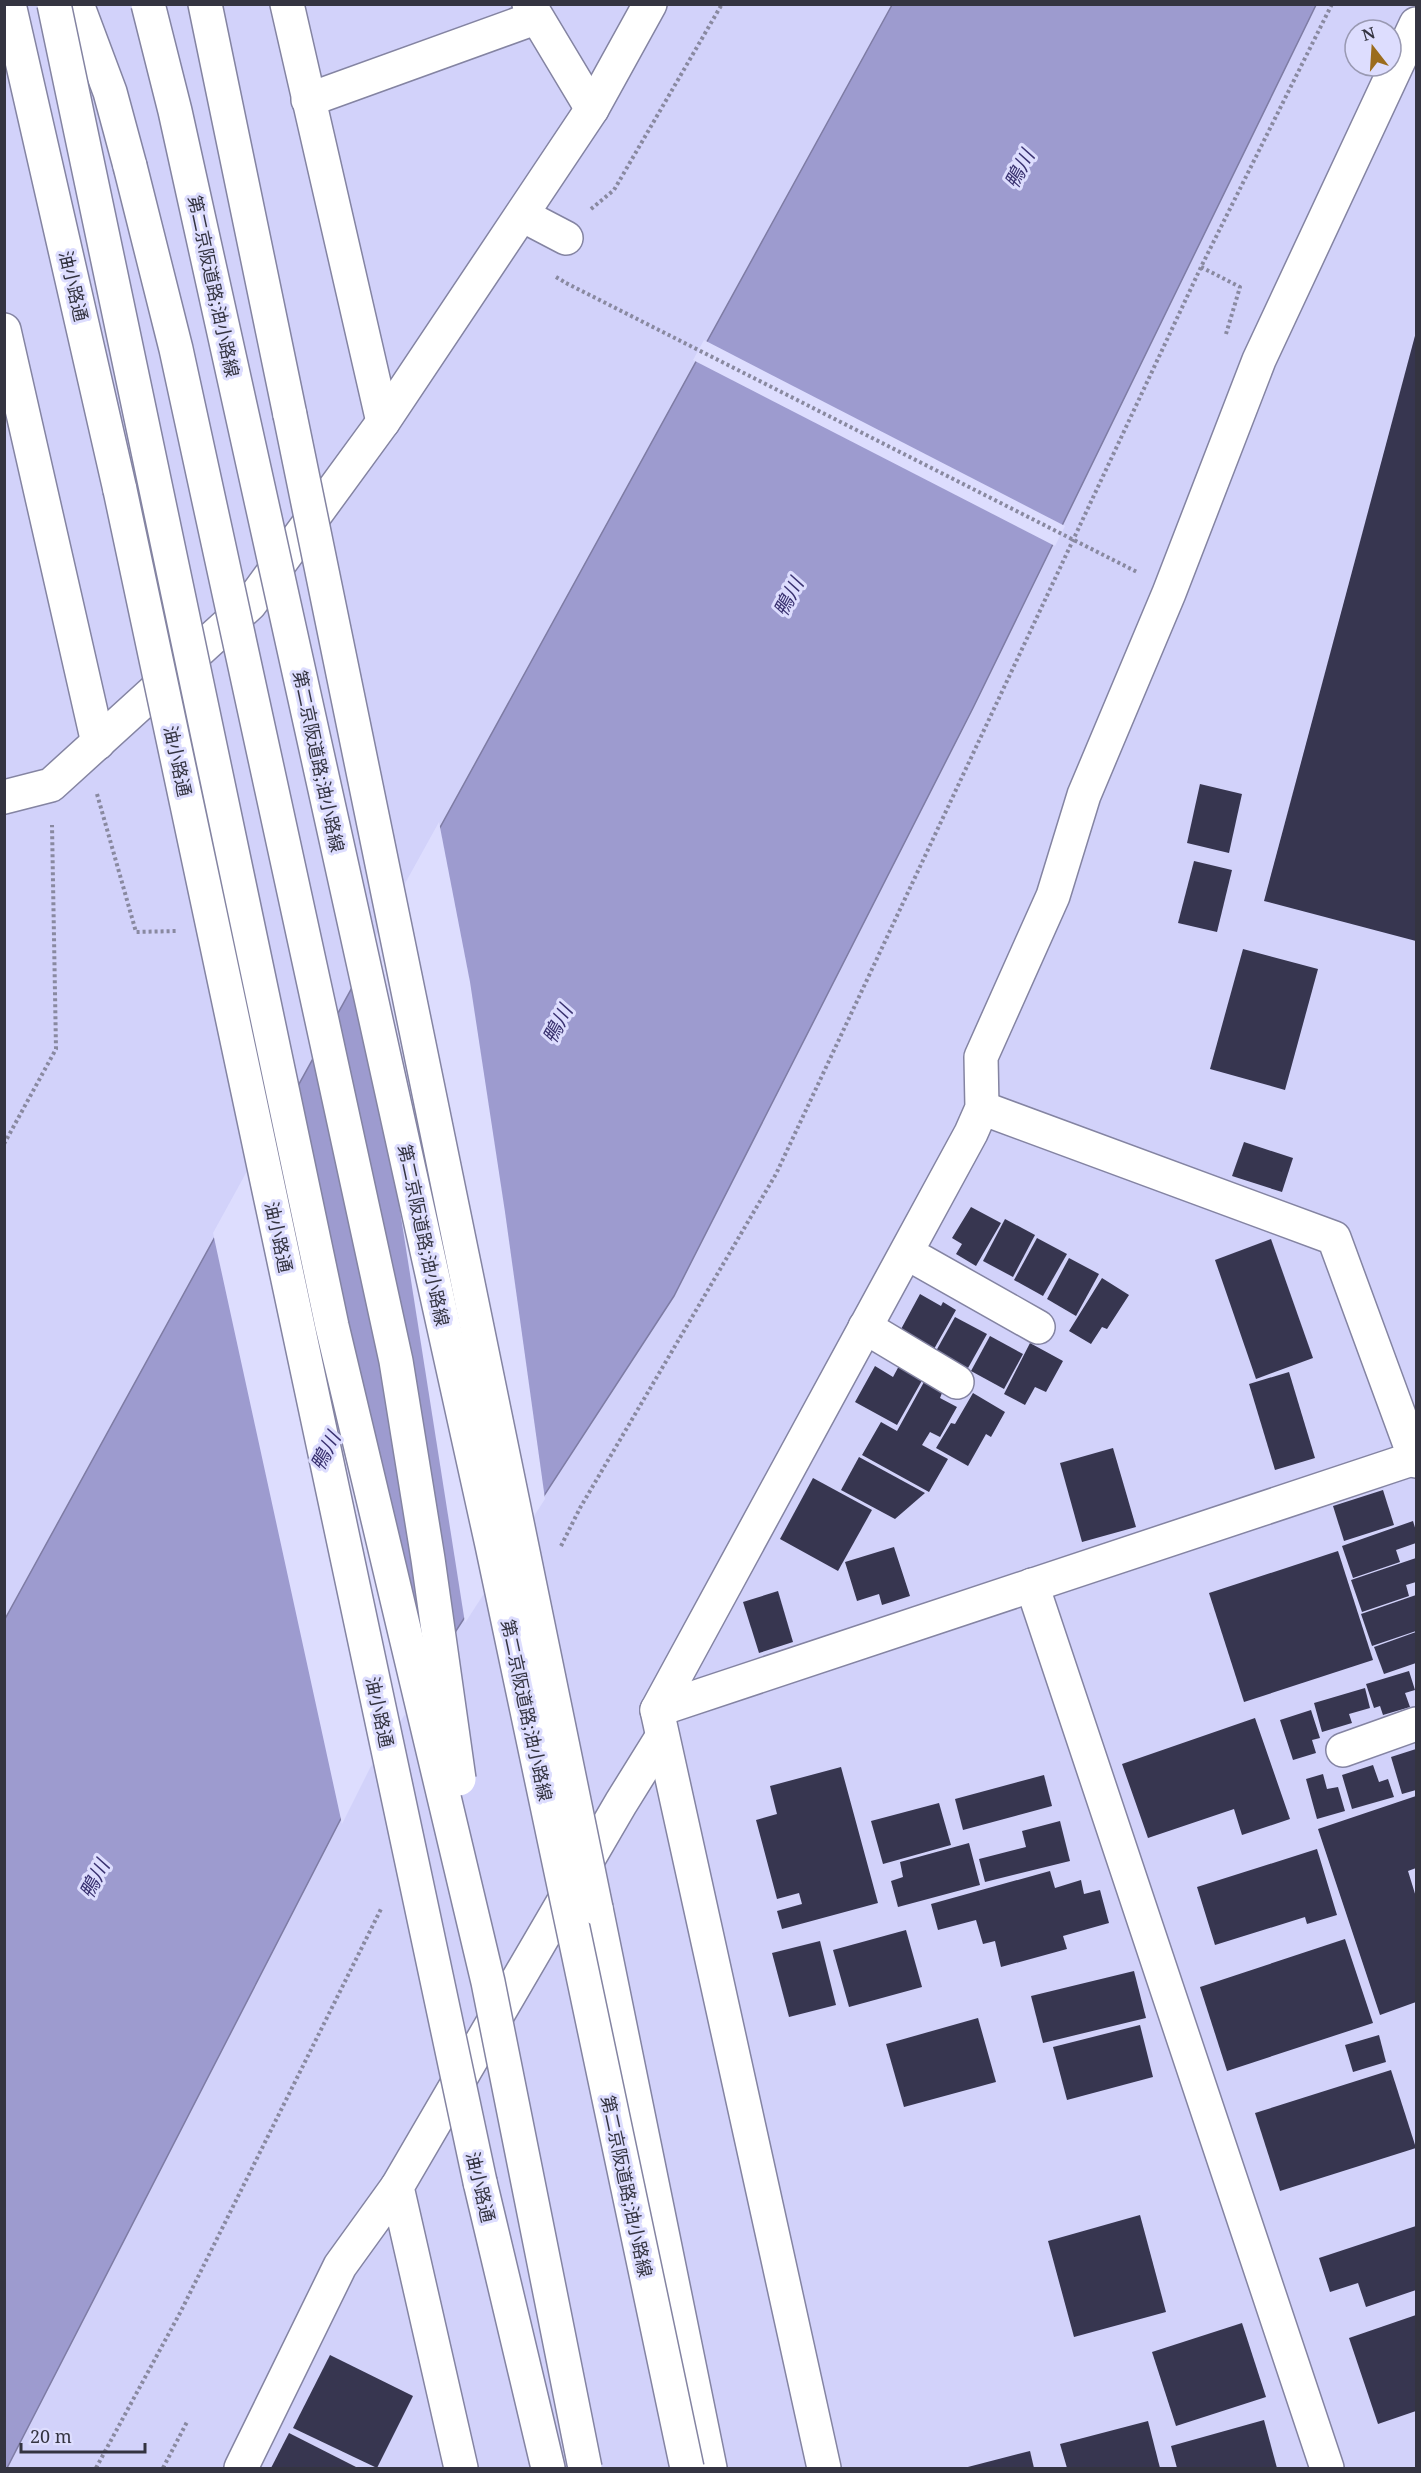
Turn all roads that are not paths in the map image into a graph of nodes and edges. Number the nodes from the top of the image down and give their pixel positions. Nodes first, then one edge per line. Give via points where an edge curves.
1 (9, 4) edge
2 (54, 4) edge
3 (77, 4) edge
4 (148, 4) edge
5 (205, 4) edge
6 (287, 4) edge
7 (650, 4) edge
8 (532, 11) edge
9 (1416, 24) edge
10 (308, 100) junction
11 (592, 109) junction
12 (522, 215) junction
13 (566, 238) road end
14 (4, 330) edge
15 (383, 422) junction
16 (92, 748) junction
17 (4, 797) edge
18 (982, 1108) junction
19 (907, 1253) junction
20 (1038, 1326) dead end
21 (865, 1328) junction
22 (957, 1382) dead end
23 (1416, 1460) edge
24 (1032, 1585) junction
25 (659, 1723) junction
26 (1416, 1724) edge
27 (1343, 1750) dead end
28 (488, 1982) junction
29 (397, 2187) junction
30 (241, 2469) edge
31 (460, 2469) edge
32 (548, 2469) edge
33 (585, 2469) edge
34 (687, 2469) edge
35 (710, 2469) edge
36 (824, 2469) edge
37 (1327, 2469) edge

1 - 32 main road, 油小路通, bridge via 120,490 480,2182
2 - 28 main road, bridge via 332,1326
3 - 28 main road, bridge via 110,92 176,349 396,1361
4 - 34 main road, 第二京阪道路;油小路線, bridge via 175,111 492,1545
5 - 35 main road, bridge
6 - 10 main road
7 - 11 main road
8 - 10 main road
8 - 11 main road
9 - 18 main road via 1259,360 1084,795 1053,896 981,1057
10 - 15 main road
11 - 12 main road
12 - 13 main road
12 - 15 main road
14 - 16 main road
15 - 16 main road via 250,604
16 - 17 main road via 51,785
18 - 19 main road
18 - 23 main road via 1334,1238
19 - 20 main road
19 - 21 main road
21 - 22 main road
21 - 25 main road
23 - 24 main road
24 - 25 main road
24 - 37 main road
25 - 29 main road via 621,1803
25 - 36 main road
26 - 27 main road
28 - 33 main road, bridge
29 - 30 main road via 340,2266
29 - 31 main road

